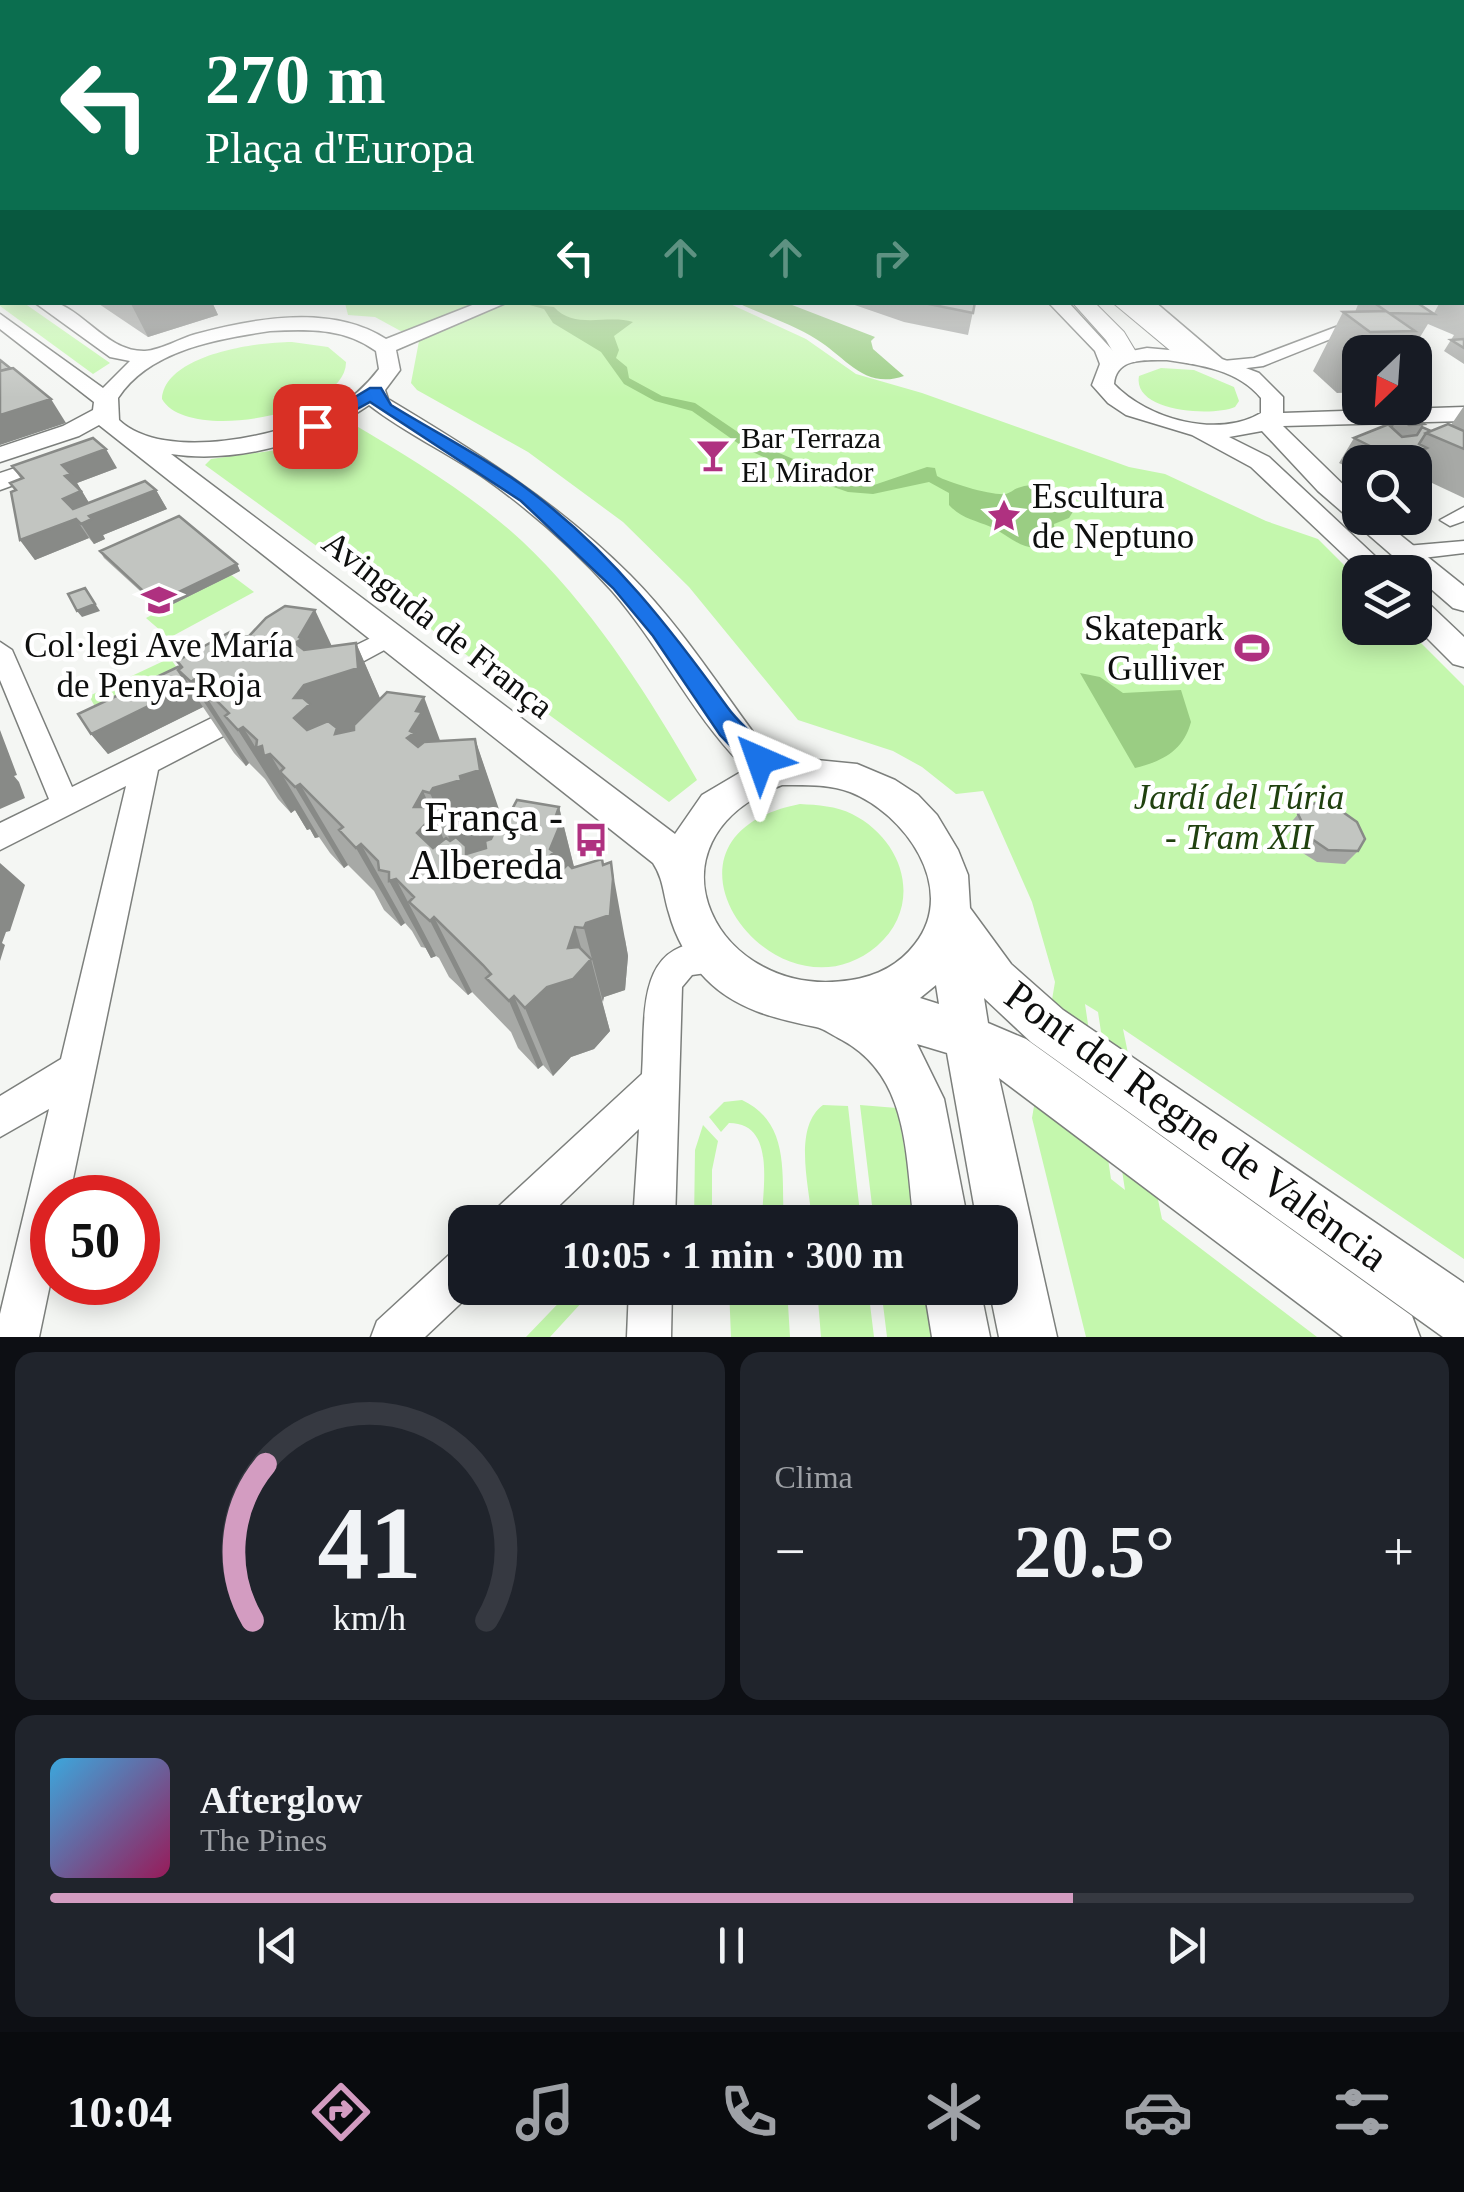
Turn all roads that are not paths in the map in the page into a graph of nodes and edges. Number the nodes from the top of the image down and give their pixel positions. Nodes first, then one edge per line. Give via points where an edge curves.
1 (46, 305) edge
2 (285, 305) edge
3 (316, 305) edge
4 (435, 305) edge
5 (491, 305) edge
6 (1060, 305) edge
7 (1085, 305) edge
8 (1126, 305) edge
9 (1148, 305) edge
10 (1408, 305) edge
11 (0, 320) edge
12 (270, 325) junction
13 (324, 325) junction
14 (352, 329) junction
15 (386, 348) junction
16 (152, 358) junction
17 (1192, 358) junction
18 (1118, 361) junction
19 (1220, 364) junction
20 (1267, 390) junction
21 (376, 391) junction
22 (1464, 400) edge
23 (1432, 401) edge
24 (1342, 403) edge
25 (105, 407) junction
26 (1464, 414) edge
27 (1267, 421) junction
28 (1190, 428) junction
29 (134, 439) junction
30 (0, 455) edge
31 (0, 482) edge
32 (1342, 499) edge
33 (1385, 535) edge
34 (1464, 547) edge
35 (1406, 553) junction
36 (1360, 555) edge
37 (1464, 601) edge
38 (1432, 625) edge
39 (393, 635) junction
40 (0, 650) edge
41 (1464, 656) edge
42 (310, 678) edge
43 (277, 696) edge
44 (145, 766) junction
45 (781, 771) junction
46 (65, 803) junction
47 (0, 836) edge
48 (683, 875) junction
49 (949, 919) junction
50 (715, 959) junction
51 (837, 1006) junction
52 (968, 1036) junction
53 (1043, 1051) junction
54 (80, 1068) junction
55 (660, 1083) junction
56 (0, 1118) edge
57 (532, 1205) edge
58 (655, 1205) edge
59 (938, 1205) edge
60 (448, 1285) edge
61 (651, 1305) edge
62 (955, 1305) edge
63 (1464, 1317) edge
64 (18, 1337) edge
65 (393, 1337) edge
66 (650, 1337) edge
67 (961, 1337) edge
68 (1028, 1337) edge
69 (1391, 1337) edge

1 - 16 main road via 117,354
2 - 12 main road via 285,314
3 - 13 main road
4 - 14 main road
5 - 15 main road
6 - 18 main road
7 - 18 highway via 1116,337
8 - 17 highway
9 - 19 main road
10 - 19 street via 1257,364
11 - 25 main road
12 - 13 main road
12 - 16 main road via 214,335
13 - 14 main road
14 - 15 main road
15 - 21 main road via 390,370
16 - 25 main road via 119,380
17 - 18 main road via 1153,354
17 - 19 main road
18 - 28 main road via 1102,378 1115,400
19 - 20 main road
20 - 24 main road
20 - 27 main road via 1274,404
21 - 29 main road via 338,416 274,438 204,448
21 - 45 main road via 378,402 496,474 591,553 661,630 741,742
22 - 23 main road
25 - 29 main road, Avinguda de França via 110,424
25 - 30 main road via 71,431
26 - 27 main road
27 - 28 main road via 1236,429
27 - 32 main road
28 - 36 main road via 1260,462
29 - 31 main road
29 - 39 main road, Avinguda de França
33 - 35 main road
34 - 35 street
35 - 37 main road
38 - 41 main road
39 - 42 street
39 - 48 main road, Avinguda de França via 648,836
40 - 46 street
43 - 44 street
44 - 46 street
44 - 54 street
45 - 48 main road via 735,790 713,808 696,829
45 - 49 main road via 858,779 918,817 950,880
46 - 47 street
48 - 50 main road via 691,922
49 - 51 main road via 935,953 914,978 884,996
49 - 52 main road
49 - 53 main road, Pont del Regne de València
50 - 51 main road via 776,998
50 - 55 street via 690,958 668,976
51 - 52 main road, Pont del Regne de València via 914,1018
51 - 59 main road via 888,1041 911,1070
52 - 53 main road, Pont del Regne de València via 1009,1056
52 - 68 main road
53 - 63 main road, Pont del Regne de València
53 - 69 main road, Pont del Regne de València
54 - 56 street
54 - 64 street
55 - 57 street
55 - 58 street
60 - 65 street
61 - 66 street
62 - 67 main road

